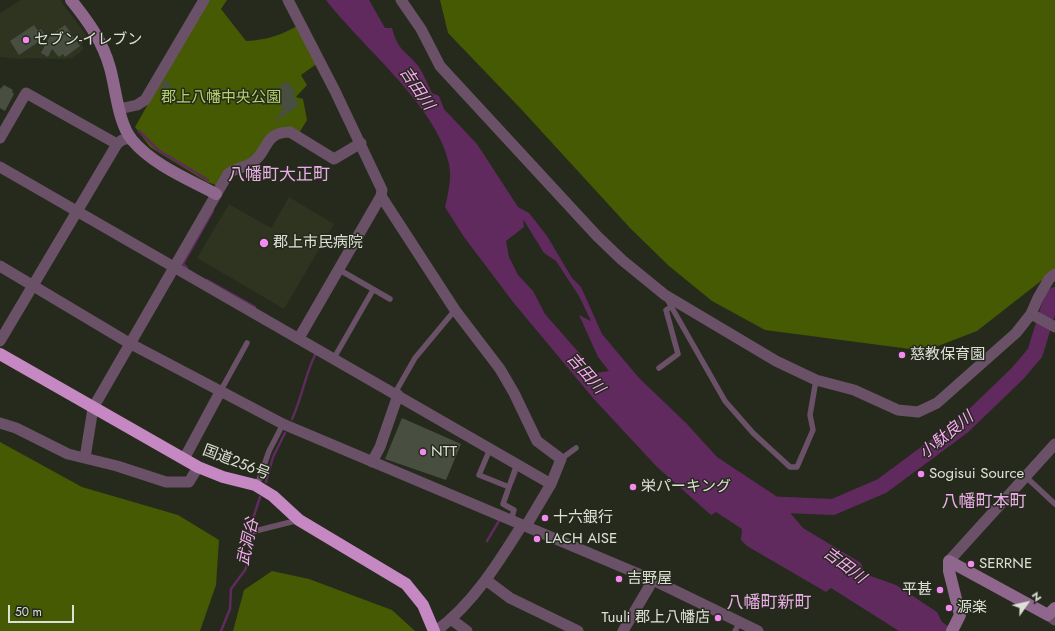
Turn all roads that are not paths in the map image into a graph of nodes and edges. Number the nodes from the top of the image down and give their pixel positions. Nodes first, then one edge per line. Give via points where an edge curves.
1 (71, 0) edge
2 (204, 0) edge
3 (288, 0) edge
4 (401, 0) edge
5 (119, 108) junction
6 (0, 138) edge
7 (131, 138) junction
8 (117, 144) junction
9 (361, 144) junction
10 (0, 167) edge
11 (216, 194) junction
12 (381, 196) junction
13 (76, 211) junction
14 (0, 266) edge
15 (174, 269) junction
16 (338, 269) junction
17 (1055, 274) edge
18 (32, 285) junction
19 (373, 290) junction
20 (665, 295) junction
21 (390, 299) dead end
22 (671, 307) junction
23 (456, 310) junction
24 (1034, 316) junction
25 (1055, 327) edge
26 (299, 338) junction
27 (0, 341) edge
28 (129, 343) junction
29 (247, 343) dead end
30 (0, 354) edge
31 (334, 358) junction
32 (659, 368) dead end
33 (816, 380) junction
34 (220, 392) junction
35 (396, 394) junction
36 (93, 408) junction
37 (0, 424) edge
38 (283, 424) junction
39 (1055, 444) edge
40 (491, 448) junction
41 (576, 448) dead end
42 (85, 458) junction
43 (184, 459) junction
44 (561, 459) junction
45 (372, 462) junction
46 (517, 464) junction
47 (198, 467) junction
48 (1026, 477) junction
49 (551, 484) junction
50 (257, 486) junction
51 (509, 487) junction
52 (1055, 504) edge
53 (299, 520) junction
54 (511, 520) junction
55 (524, 525) junction
56 (246, 537) dead end
57 (949, 561) junction
58 (486, 580) junction
59 (653, 580) junction
60 (1053, 614) edge
61 (452, 620) junction
62 (738, 626) edge
63 (435, 631) edge
64 (467, 631) edge
65 (578, 631) edge
66 (623, 631) edge
67 (758, 631) edge
68 (952, 631) edge

1 - 5 street via 94,30 103,47
2 - 5 street via 145,100 137,105
3 - 9 street
4 - 20 street via 421,29 440,66 597,236
5 - 7 street
6 - 8 street via 26,93
7 - 8 street
7 - 11 street via 140,149 156,161
8 - 13 street
9 - 11 street via 334,159 290,132 282,132 269,139 256,160 228,174
9 - 12 street via 382,190
10 - 13 street
11 - 15 street
12 - 16 street
12 - 23 street
13 - 15 street
13 - 18 street
14 - 18 street
15 - 26 street
15 - 28 street
16 - 19 lane
16 - 26 street
17 - 24 street via 1049,279 1038,298
18 - 27 street
18 - 28 street
19 - 21 lane
19 - 31 lane
20 - 22 lane
20 - 33 street via 776,361
22 - 32 lane via 666,310 678,354
22 - 33 lane via 725,401 753,433 790,467 797,467 813,430 810,415
23 - 35 lane via 415,358
23 - 44 street via 500,369 537,440
24 - 25 street
24 - 33 street via 937,403 918,412 898,410 854,390
26 - 31 street
28 - 34 street
28 - 36 street
29 - 34 lane
30 - 36 highway, 国道256号
31 - 35 street
34 - 38 street
34 - 43 street
35 - 40 street
35 - 45 street via 380,447
36 - 42 street
36 - 43 highway, 国道256号
37 - 42 street via 16,428 68,454
38 - 45 street
38 - 50 lane via 269,451
39 - 48 street
40 - 46 street
40 - 51 lane via 479,475
41 - 44 lane
42 - 47 street via 166,482 188,482
43 - 47 highway, 国道256号
44 - 49 street
45 - 54 street
46 - 49 street
46 - 51 lane
47 - 50 highway, 国道256号
48 - 52 lane
48 - 57 street
49 - 55 street
50 - 53 highway, 国道256号 via 273,496
51 - 54 lane via 503,504 514,510
53 - 56 lane via 255,531
53 - 63 highway, 国道256号 via 406,584 423,605
54 - 55 street
55 - 58 street
55 - 59 street
57 - 60 street
57 - 68 street via 960,615
58 - 61 street
58 - 65 street via 510,598
59 - 62 street
59 - 66 street
61 - 63 street
61 - 64 street
62 - 67 street

